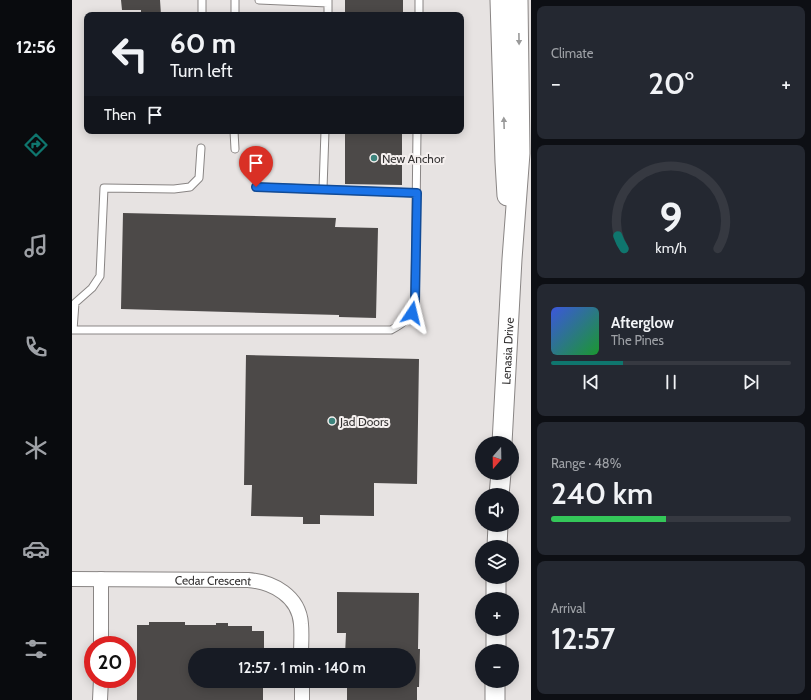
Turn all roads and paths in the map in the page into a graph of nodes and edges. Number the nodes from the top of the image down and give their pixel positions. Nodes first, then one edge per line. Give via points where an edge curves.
1 (202, 0) edge
2 (235, 0) edge
3 (259, 0) edge
4 (419, 0) edge
5 (500, 0) edge
6 (518, 0) edge
7 (328, 1) edge
8 (202, 12) edge
9 (235, 12) edge
10 (328, 12) edge
11 (418, 12) edge
12 (234, 134) edge
13 (325, 134) edge
14 (417, 134) edge
15 (201, 148) dead end
16 (235, 149) dead end
17 (256, 187) dead end
18 (323, 189) junction
19 (417, 193) junction
20 (512, 259) junction
21 (72, 330) edge
22 (502, 436) edge
23 (72, 579) edge
24 (101, 579) junction
25 (101, 636) edge
26 (301, 648) edge
27 (101, 688) edge
28 (302, 688) edge
29 (495, 688) edge
30 (100, 700) edge
31 (302, 700) edge
32 (495, 700) edge

1 - 8 lane
2 - 9 lane
3 - 7 lane
4 - 11 lane
20 -> 5 main road via 505,162
6 -> 20 main road via 520,153
7 - 10 lane
12 - 16 lane
13 - 18 lane
14 - 19 lane
15 - 21 lane via 199,178 190,187 174,190 104,188 100,276 92,288 75,303
17 - 18 lane
18 - 19 lane
19 - 21 lane via 415,302 412,313 402,324 391,330
20 - 22 main road, Lenasia Drive
23 - 24 street, Cedar Crescent
24 - 25 street
24 - 26 street, Cedar Crescent via 262,581 289,597 297,609 301,622
27 - 30 street
28 - 31 street
29 - 32 main road

